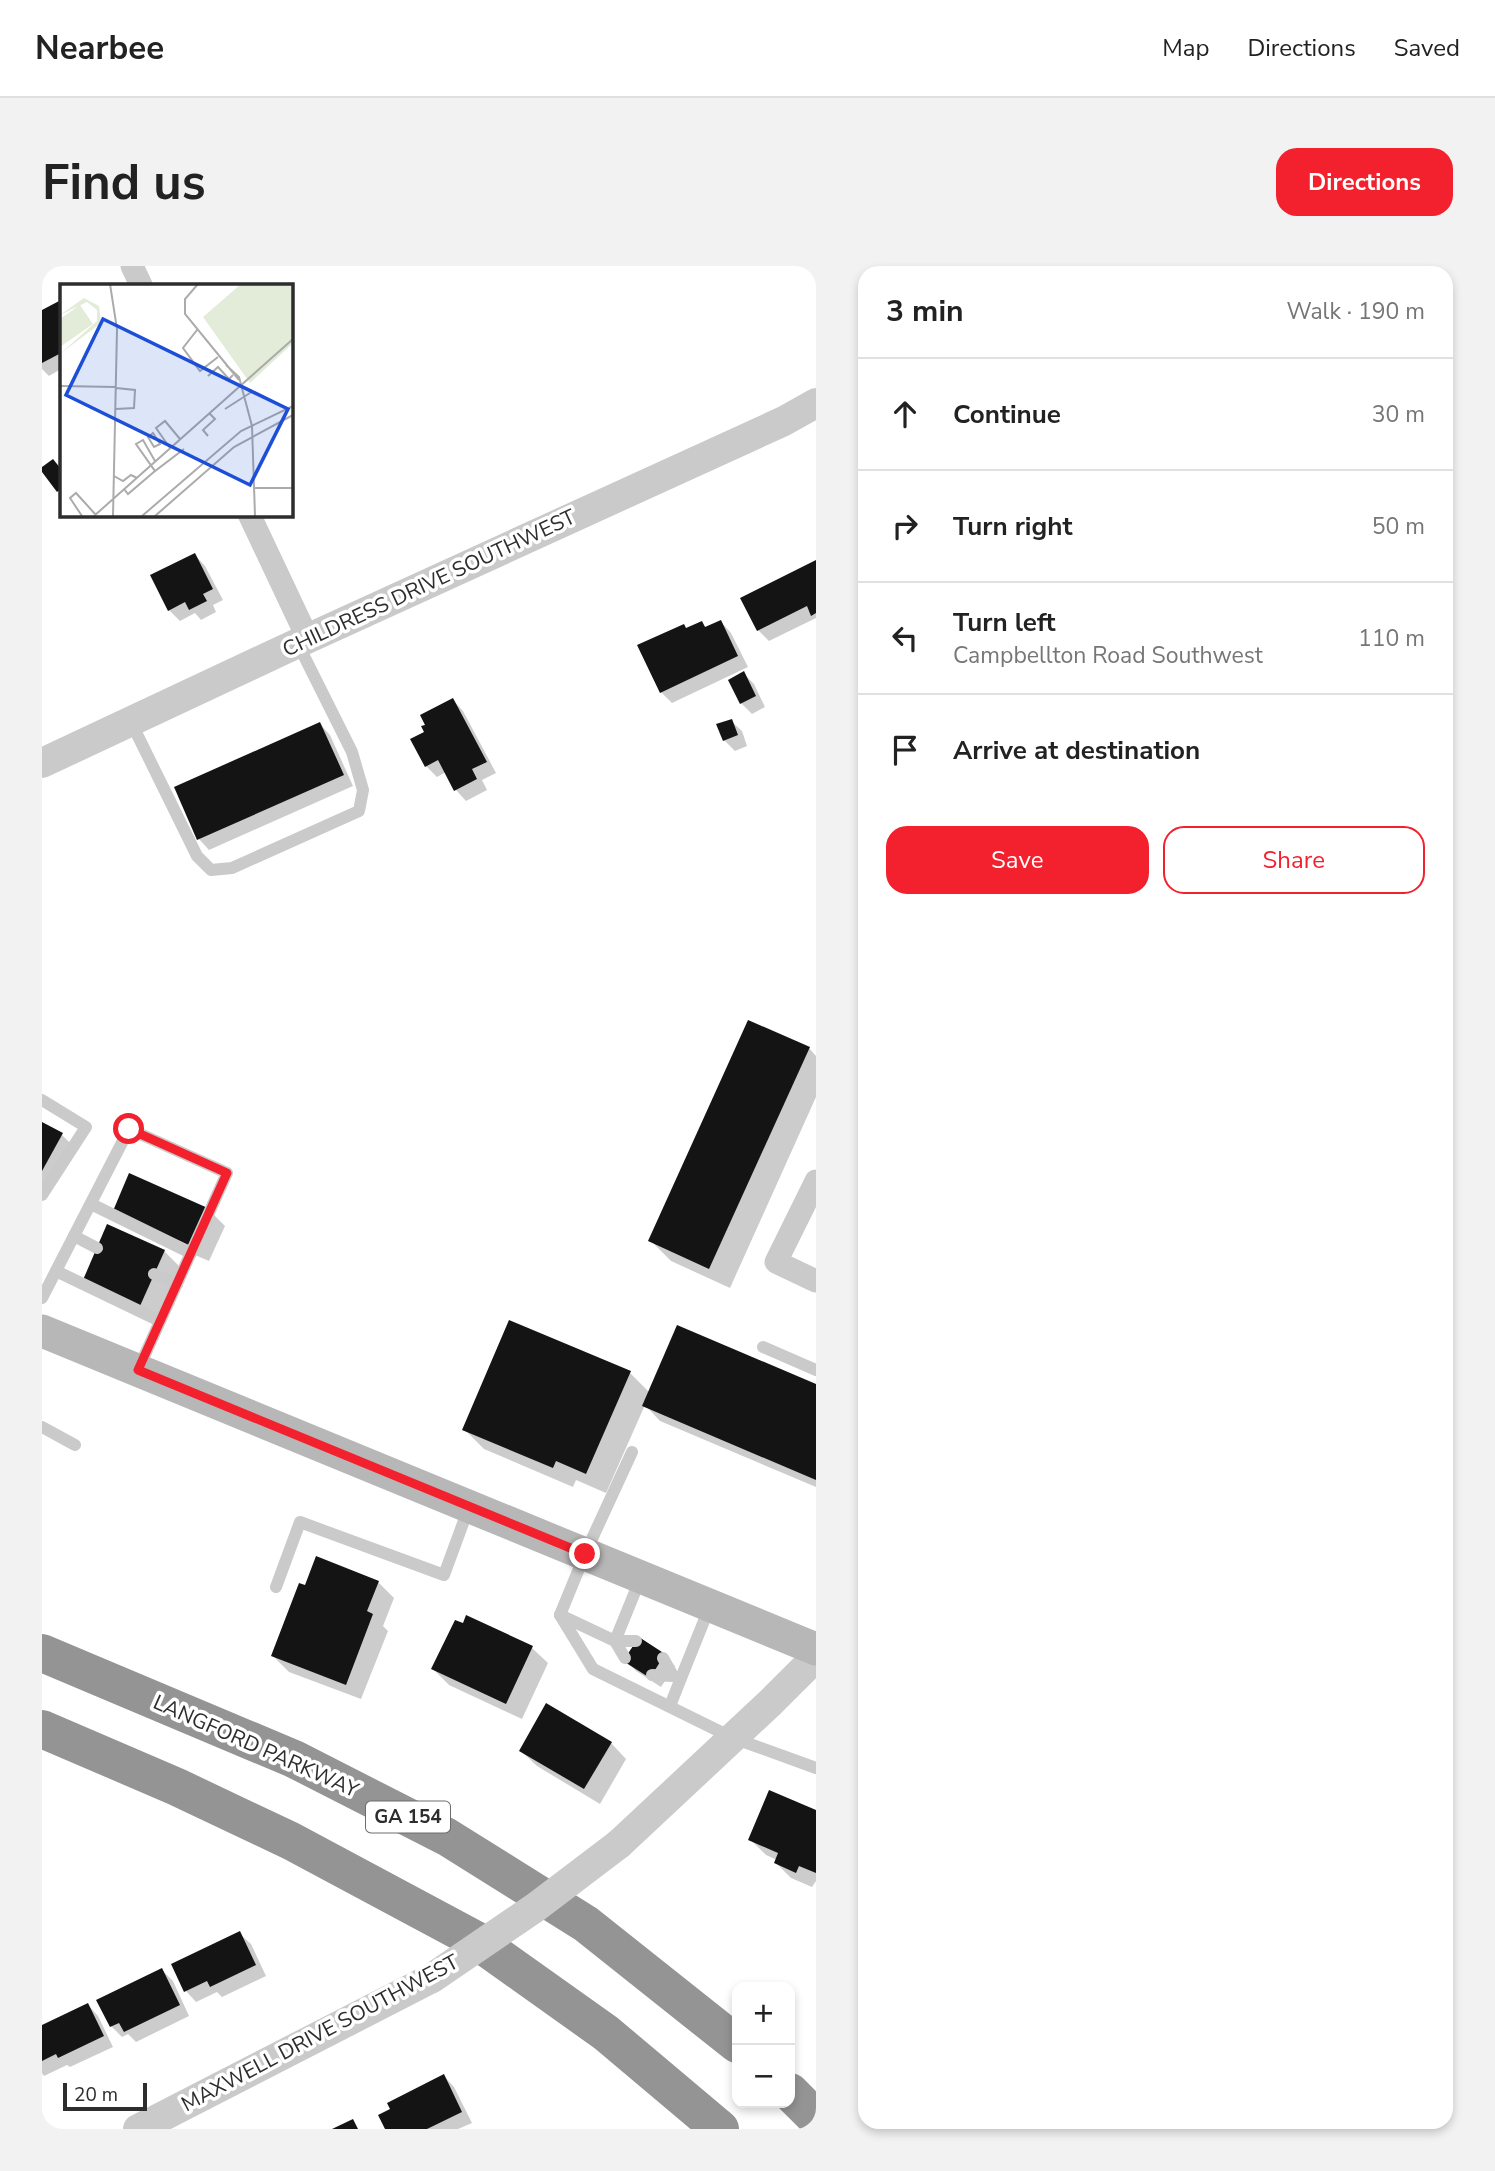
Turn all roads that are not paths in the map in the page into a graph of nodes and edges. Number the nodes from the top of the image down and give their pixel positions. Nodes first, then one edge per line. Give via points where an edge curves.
1 (132, 266) edge
2 (141, 284) edge
3 (816, 402) edge
4 (250, 516) edge
5 (303, 641) junction
6 (131, 722) junction
7 (42, 763) edge
8 (42, 1100) edge
9 (816, 1181) edge
10 (42, 1195) edge
11 (90, 1204) junction
12 (74, 1236) junction
13 (97, 1248) dead end
14 (191, 1252) junction
15 (56, 1271) junction
16 (154, 1274) dead end
17 (816, 1281) edge
18 (177, 1284) junction
19 (42, 1298) edge
20 (160, 1321) junction
21 (42, 1331) edge
22 (763, 1347) dead end
23 (138, 1370) junction
24 (816, 1370) edge
25 (42, 1427) edge
26 (75, 1446) dead end
27 (632, 1452) dead end
28 (469, 1506) junction
29 (585, 1554) junction
30 (641, 1577) junction
31 (276, 1587) dead end
32 (710, 1606) junction
33 (560, 1615) junction
34 (615, 1641) junction
35 (636, 1641) dead end
36 (816, 1649) edge
37 (42, 1653) edge
38 (816, 1657) edge
39 (625, 1658) dead end
40 (663, 1658) dead end
41 (652, 1675) dead end
42 (677, 1677) junction
43 (670, 1706) junction
44 (42, 1729) edge
45 (733, 1738) junction
46 (816, 1768) edge
47 (732, 2040) edge
48 (795, 2097) edge
49 (816, 2118) edge
50 (138, 2129) edge
51 (720, 2129) edge

1 - 2 street
3 - 5 street, CHILDRESS DRIVE SOUTHWEST via 784,421
4 - 5 street
5 - 6 street, CHILDRESS DRIVE SOUTHWEST
5 - 6 lane via 352,752 363,790 359,811 232,868 211,870 197,856
6 - 7 street, CHILDRESS DRIVE SOUTHWEST
8 - 10 lane via 86,1127
9 - 17 street via 776,1262
11 - 12 lane
11 - 14 lane
11 - 14 lane via 129,1129 227,1173
12 - 13 lane
12 - 15 lane
14 - 18 lane
15 - 19 lane
15 - 20 lane
16 - 18 lane
18 - 20 lane
20 - 23 lane
21 - 23 main road
22 - 24 lane
23 - 28 main road
25 - 26 lane
27 - 29 lane
28 - 29 main road
28 - 31 lane via 444,1575 300,1521
29 - 30 main road
29 - 33 lane
30 - 32 main road
30 - 34 lane
32 - 36 main road
32 - 42 lane
33 - 34 lane
33 - 43 lane via 593,1668
34 - 35 lane
34 - 39 lane
37 - 47 highway, LANGFORD PARKWAY / GA 154 via 294,1759 447,1837 586,1924
38 - 45 street, MAXWELL DRIVE SOUTHWEST
40 - 42 lane
41 - 42 lane
42 - 43 lane
43 - 45 lane
44 - 51 highway via 291,1841 474,1939 606,2033
45 - 46 lane
45 - 50 street, MAXWELL DRIVE SOUTHWEST, bridge via 619,1844 432,1978
48 - 49 highway

